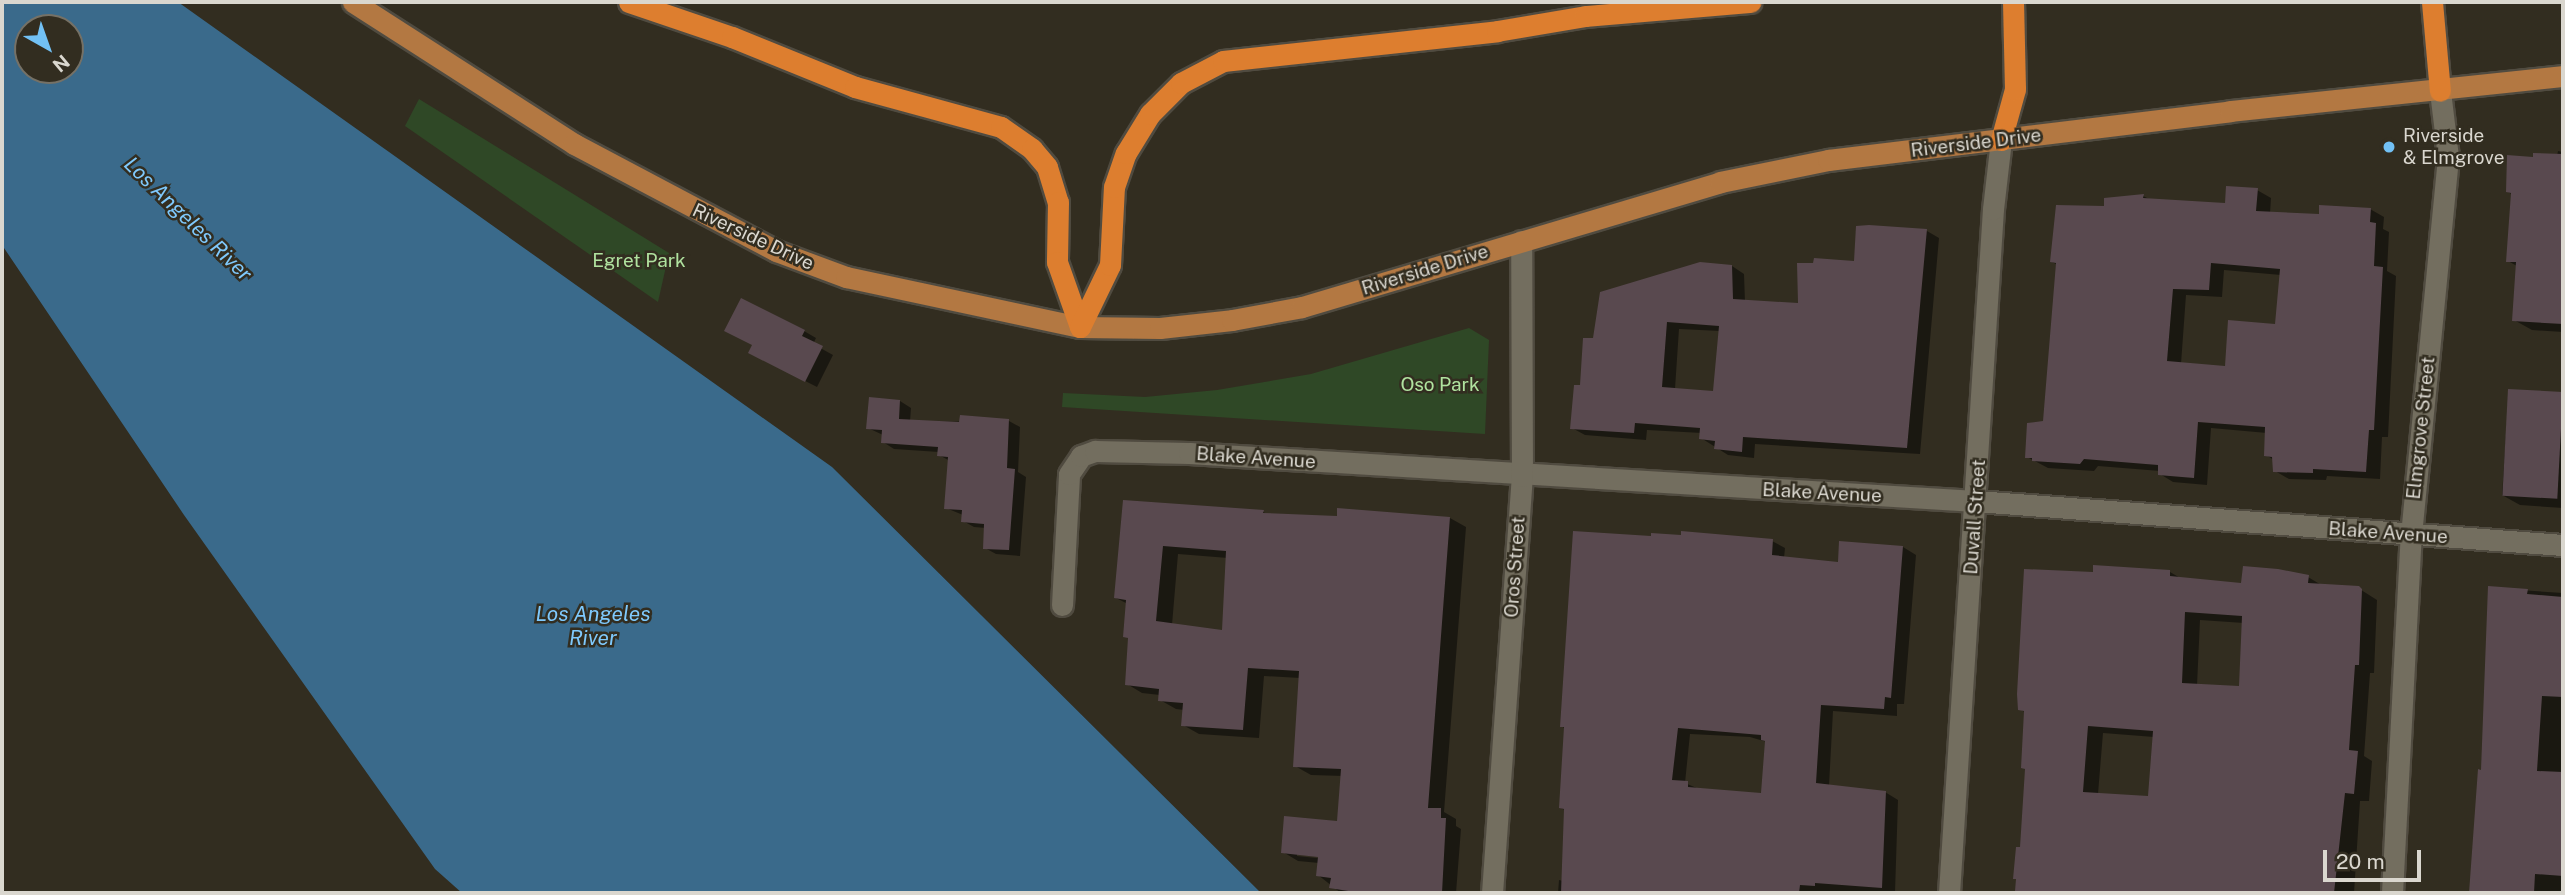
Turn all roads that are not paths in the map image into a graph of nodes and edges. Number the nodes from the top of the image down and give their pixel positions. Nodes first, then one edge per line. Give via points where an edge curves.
1 (354, 2) edge
2 (629, 2) edge
3 (1750, 2) edge
4 (2013, 2) edge
5 (2432, 2) edge
6 (2563, 76) edge
7 (2440, 90) junction
8 (2001, 140) junction
9 (1521, 241) junction
10 (1080, 327) junction
11 (1522, 476) junction
12 (1976, 501) junction
13 (2411, 535) junction
14 (2563, 545) edge
15 (1062, 605) dead end
16 (1492, 893) edge
17 (1949, 893) edge
18 (2392, 893) edge

1 - 10 main road, Riverside Drive via 574,144 776,251 846,277
2 - 10 highway via 855,87 1001,127 1032,149 1047,167 1058,202 1057,262
3 - 10 highway via 1586,16 1497,32 1223,61 1181,83 1150,114 1126,153 1114,187 1110,265
4 - 8 highway via 2015,89
5 - 7 highway
6 - 7 main road, Riverside Drive
7 - 8 main road, Riverside Drive
7 - 13 street, Elmgrove Street via 2448,157
8 - 9 main road, Riverside Drive via 1829,160 1720,182
8 - 12 street, Duvall Street
9 - 10 main road, Riverside Drive via 1302,307 1160,328
9 - 11 street, Oros Street
11 - 12 street, Blake Avenue
11 - 15 street, Blake Avenue via 1095,451 1082,456 1069,474
11 - 16 street, Oros Street
12 - 13 street, Blake Avenue
12 - 17 street, Duvall Street
13 - 14 street, Blake Avenue
13 - 18 street, Elmgrove Street

